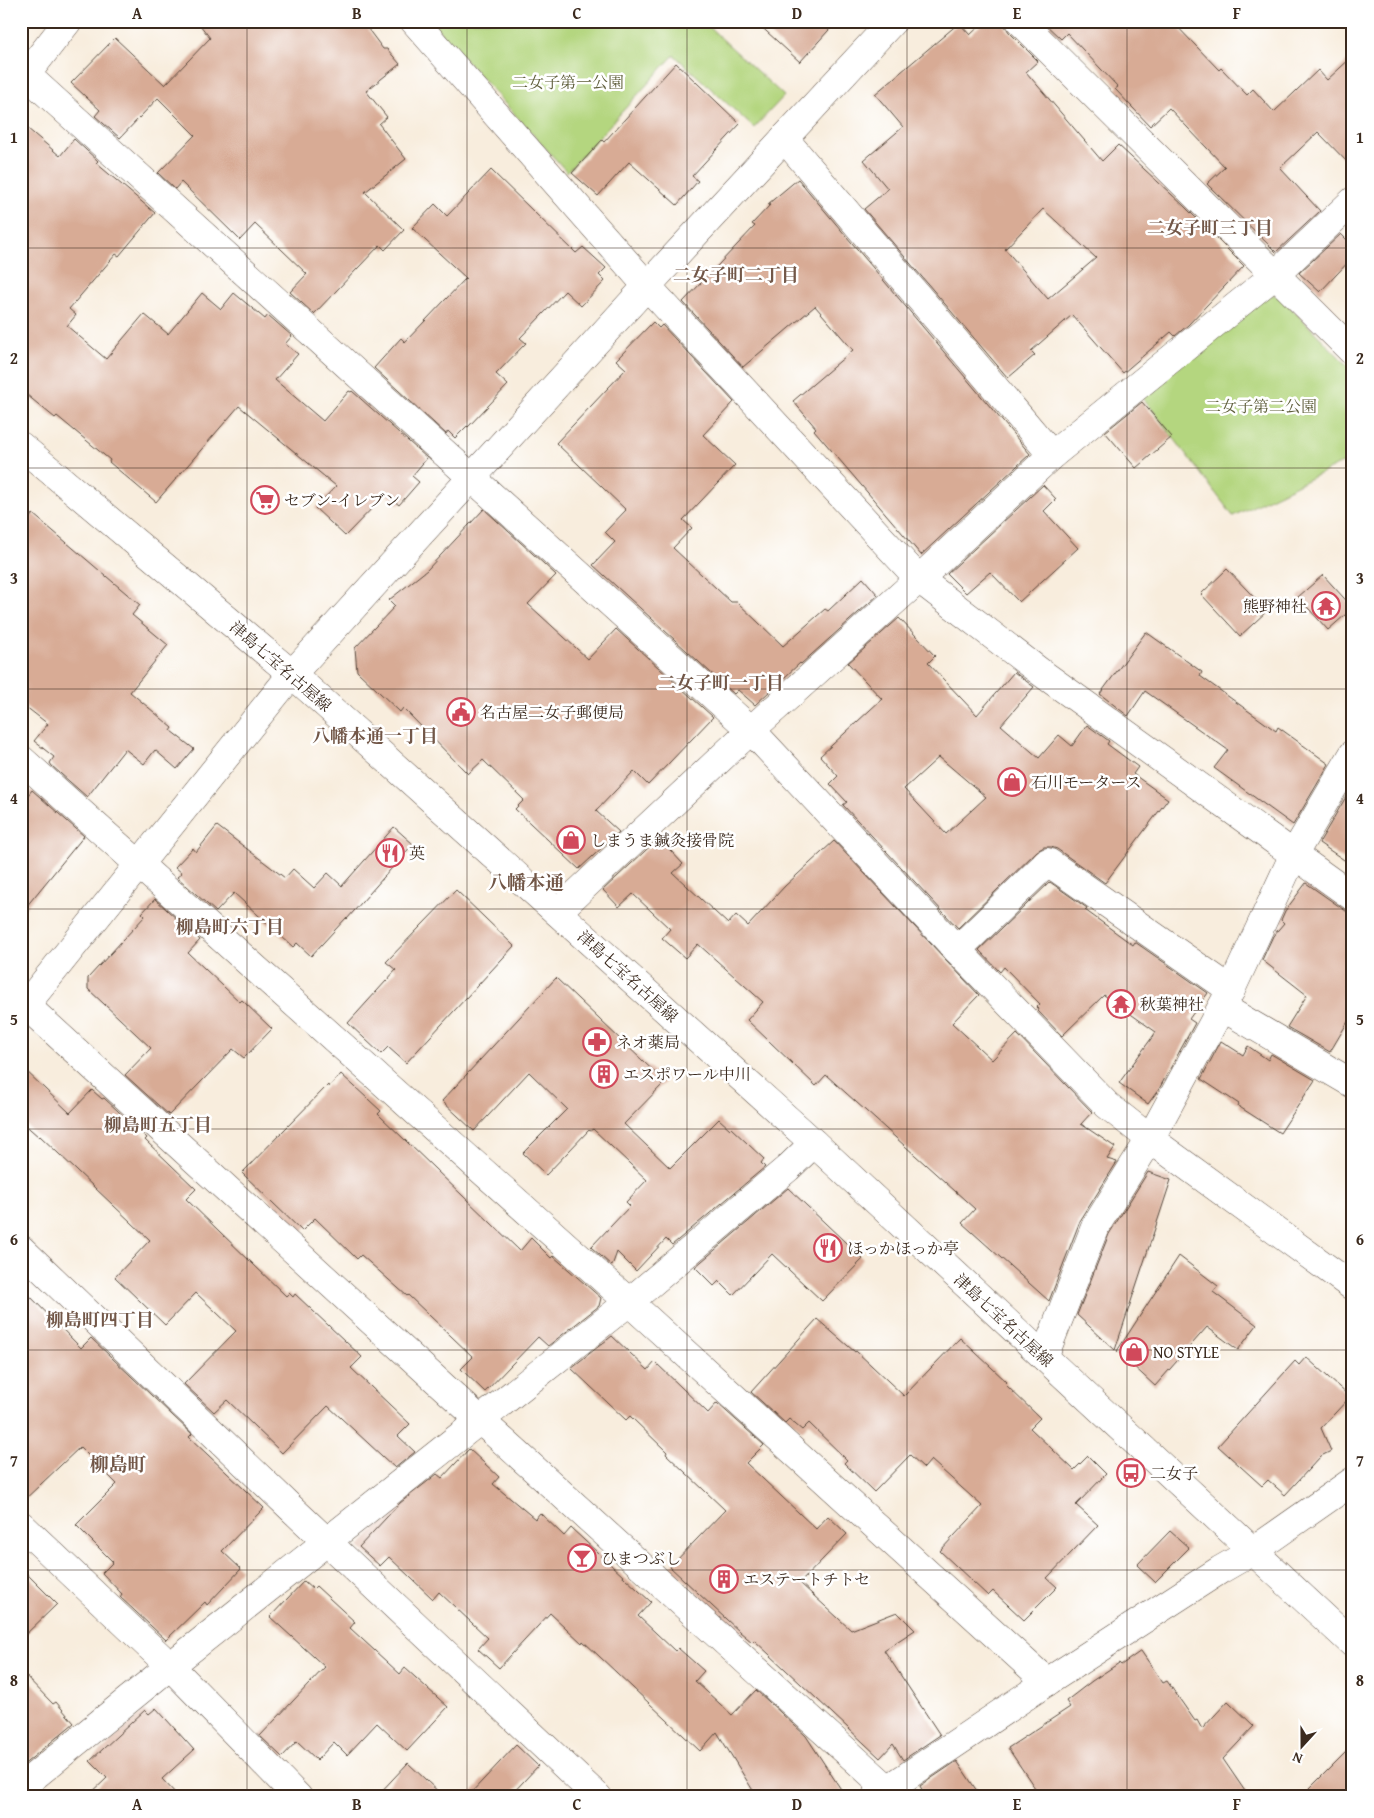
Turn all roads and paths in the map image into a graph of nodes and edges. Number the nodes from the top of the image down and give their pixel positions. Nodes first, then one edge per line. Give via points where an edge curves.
1 (68, 21) edge
2 (414, 21) edge
3 (893, 21) edge
4 (1020, 21) edge
5 (23, 75) edge
6 (784, 138) junction
7 (1353, 201) edge
8 (1276, 274) junction
9 (647, 286) junction
10 (1353, 352) edge
11 (21, 446) edge
12 (1052, 455) junction
13 (472, 477) junction
14 (919, 579) junction
15 (292, 674) junction
16 (751, 730) junction
17 (1353, 754) edge
18 (21, 759) edge
19 (1294, 854) junction
20 (139, 865) junction
21 (1353, 897) edge
22 (557, 912) junction
23 (957, 950) junction
24 (1226, 998) junction
25 (23, 1006) edge
26 (1353, 1084) edge
27 (1150, 1139) junction
28 (814, 1143) junction
29 (21, 1249) edge
30 (1353, 1287) edge
31 (629, 1302) junction
32 (1044, 1357) junction
33 (480, 1420) junction
34 (1353, 1481) edge
35 (21, 1525) edge
36 (327, 1542) junction
37 (1253, 1552) junction
38 (1353, 1644) edge
39 (170, 1666) junction
40 (1047, 1682) junction
41 (21, 1787) edge
42 (882, 1793) edge
43 (298, 1797) edge
44 (598, 1797) edge

1 - 5 street
2 - 9 street
3 - 6 street
4 - 8 street
5 - 13 street
6 - 9 street
6 - 12 street
7 - 8 street
8 - 10 street
8 - 12 street
9 - 13 street
9 - 14 street
11 - 15 street, 津島七宝名古屋線
12 - 14 street
13 - 15 street
13 - 16 street
14 - 16 street
14 - 19 street via 1039,671
15 - 20 street
15 - 22 street, 津島七宝名古屋線
16 - 22 street
16 - 23 street
17 - 19 street
18 - 20 street
19 - 21 street
19 - 24 street
20 - 25 street
20 - 31 street
22 - 28 street, 津島七宝名古屋線
23 - 24 street via 1048,862
23 - 27 street via 1107,1105
24 - 26 street
24 - 27 street
25 - 33 street
27 - 30 street
27 - 32 street via 1095,1227
28 - 31 street
28 - 32 street, 津島七宝名古屋線
29 - 36 street
31 - 33 street
31 - 40 street
32 - 37 street, 津島七宝名古屋線
33 - 36 street
33 - 42 street
34 - 37 street
35 - 39 street
36 - 39 street
36 - 44 street
37 - 38 street, 津島七宝名古屋線
37 - 40 street
39 - 41 street
39 - 43 street
40 - 42 street

